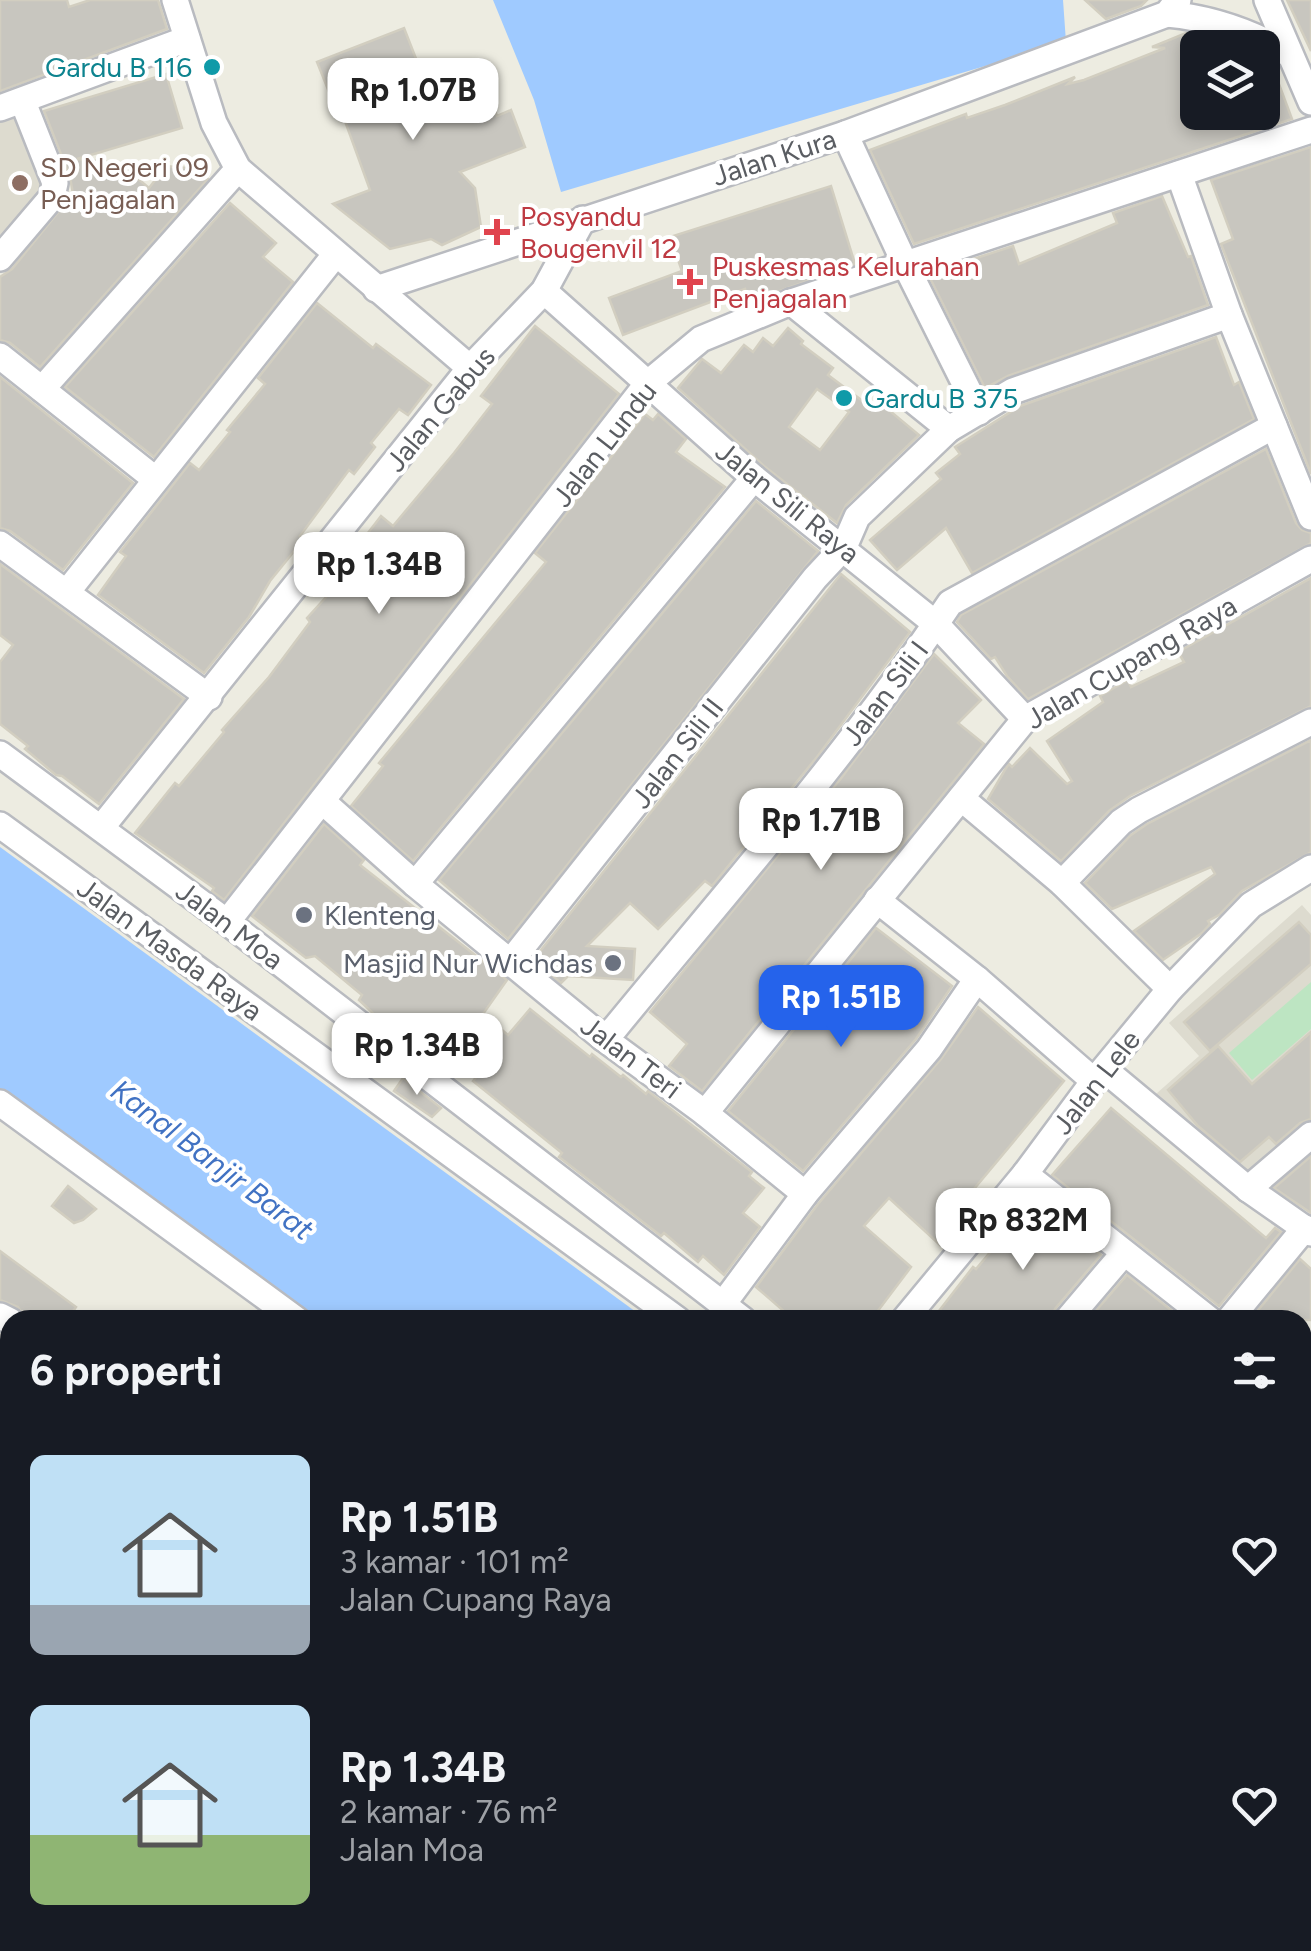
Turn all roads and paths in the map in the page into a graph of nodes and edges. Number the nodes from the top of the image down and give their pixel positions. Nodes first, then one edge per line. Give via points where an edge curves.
1 (175, 0) edge
2 (1266, 0) edge
3 (1173, 7) edge
4 (187, 40) junction
5 (1287, 53) junction
6 (1311, 102) edge
7 (12, 105) edge
8 (1311, 130) edge
9 (845, 134) junction
10 (238, 169) junction
11 (1180, 174) junction
12 (583, 219) junction
13 (335, 255) junction
14 (0, 258) edge
15 (906, 266) junction
16 (376, 289) junction
17 (544, 291) junction
18 (791, 302) junction
19 (1229, 314) junction
20 (0, 356) edge
21 (470, 368) junction
22 (648, 384) junction
23 (42, 389) junction
24 (979, 412) junction
25 (1274, 426) junction
26 (950, 430) junction
27 (754, 478) junction
28 (155, 479) junction
29 (1311, 517) edge
30 (0, 544) edge
31 (844, 547) junction
32 (1311, 558) edge
33 (67, 592) junction
34 (936, 624) junction
35 (209, 697) junction
36 (1025, 719) junction
37 (1311, 722) edge
38 (0, 754) edge
39 (961, 798) junction
40 (322, 801) junction
41 (0, 825) edge
42 (101, 828) junction
43 (1311, 868) edge
44 (1062, 883) junction
45 (416, 884) junction
46 (877, 900) junction
47 (227, 922) junction
48 (511, 962) junction
49 (976, 979) junction
50 (1170, 989) junction
51 (603, 1038) junction
52 (1100, 1076) junction
53 (0, 1103) edge
54 (705, 1114) junction
55 (1311, 1134) edge
56 (1024, 1174) junction
57 (1248, 1189) junction
58 (806, 1194) junction
59 (1308, 1231) edge
60 (1124, 1253) junction
61 (283, 1310) edge
62 (664, 1310) edge
63 (730, 1310) edge
64 (734, 1310) edge
65 (912, 1310) edge
66 (1076, 1310) edge
67 (1215, 1310) edge
68 (1237, 1310) edge

1 - 4 street
2 - 5 street
3 - 5 street, Jalan Kura
3 - 9 street, Jalan Kura
4 - 7 street
4 - 10 street via 214,123
5 - 6 street
7 - 14 street via 55,182 52,198
8 - 11 street, Jalan Lundu
9 - 12 street, Jalan Kura
9 - 15 street
10 - 13 street
10 - 23 street
11 - 15 street, Jalan Lundu
11 - 19 street
12 - 16 street, Jalan Kura
12 - 17 street, Jalan Gabus
13 - 16 street
13 - 28 street
15 - 18 street, Jalan Lundu
15 - 24 street
16 - 21 street
17 - 21 street, Jalan Gabus
17 - 22 street, Jalan Sili Raya
18 - 22 street, Jalan Lundu via 702,340
18 - 26 street
19 - 24 street, Jalan Sili II via 1013,391
19 - 25 street
20 - 23 street
21 - 35 street, Jalan Gabus
22 - 27 street, Jalan Sili Raya
22 - 40 street, Jalan Lundu
23 - 28 street
24 - 26 street, Jalan Sili II
25 - 29 street
25 - 34 street, Jalan Sili I via 950,603
26 - 31 street, Jalan Sili II via 857,517
27 - 31 street, Jalan Sili Raya
27 - 45 street
28 - 33 street
30 - 33 street
31 - 34 street, Jalan Sili Raya
31 - 48 street, Jalan Sili II
32 - 36 street, Jalan Cupang Raya
33 - 35 street
34 - 36 street, Jalan Sili Raya
34 - 51 street, Jalan Sili I via 789,817
35 - 42 street, Jalan Gabus
36 - 39 street, Jalan Cupang Raya
37 - 44 street via 1138,810
38 - 42 street, Jalan Moa
39 - 44 street
39 - 46 street, Jalan Cupang Raya
40 - 45 street, Jalan Teri
40 - 47 street, Jalan Lundu
41 - 62 street, Jalan Masda Raya
42 - 47 street, Jalan Moa
43 - 50 street, Jalan Lele via 1251,905
44 - 50 street
45 - 48 street, Jalan Teri
46 - 49 street
46 - 54 street, Jalan Cupang Raya
47 - 63 street, Jalan Moa
48 - 51 street, Jalan Teri
49 - 52 street
49 - 58 street via 929,1049
50 - 52 street, Jalan Lele
51 - 54 street, Jalan Teri
52 - 56 street, Jalan Lele
52 - 57 street
53 - 61 street
54 - 58 street, Jalan Teri
55 - 57 street
56 - 60 street
56 - 65 street, Jalan Lele
57 - 59 street
58 - 64 street
59 - 68 street
60 - 66 street
60 - 67 street

